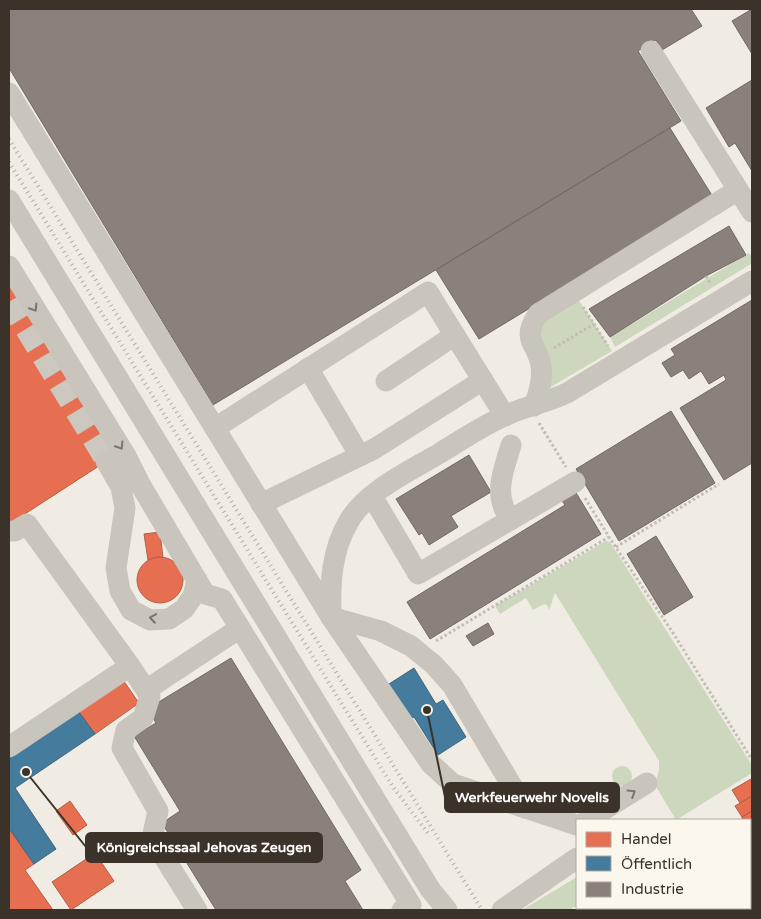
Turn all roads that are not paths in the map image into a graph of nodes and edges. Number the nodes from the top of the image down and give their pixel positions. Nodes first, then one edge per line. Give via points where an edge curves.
1 (651, 51) dead end
2 (9, 93) edge
3 (738, 190) junction
4 (9, 200) edge
5 (752, 212) edge
6 (9, 266) edge
7 (752, 281) edge
8 (454, 335) junction
9 (308, 368) junction
10 (483, 380) junction
11 (386, 381) dead end
12 (534, 406) junction
13 (505, 416) junction
14 (214, 428) junction
15 (511, 445) dead end
16 (360, 456) junction
17 (106, 461) tunnel mouth
18 (575, 482) dead end
19 (372, 496) junction
20 (262, 504) junction
21 (510, 520) junction
22 (9, 531) edge
23 (197, 580) junction
24 (331, 617) junction
25 (240, 628) junction
26 (130, 666) junction
27 (146, 690) junction
28 (9, 747) edge
29 (647, 783) dead end
30 (525, 808) junction
31 (589, 819) edge
32 (576, 825) edge
33 (576, 859) edge
34 (197, 910) edge
35 (402, 910) edge
36 (447, 910) edge
37 (502, 910) edge

1 - 3 lane
2 - 14 lane
3 - 5 lane
3 - 12 lane via 538,314 530,338 541,364 542,380
4 - 36 lane via 430,890
6 -> 23 lane via 126,456
7 - 12 lane via 567,393
8 - 9 lane via 428,292
8 - 10 lane
8 - 11 lane
9 - 14 lane
9 - 16 lane
10 - 13 lane
10 - 16 lane
12 - 13 lane
13 - 19 lane
14 - 20 lane
15 - 21 lane via 503,471 502,490 502,505
16 - 20 lane
23 -> 17 lane via 193,596 184,609 168,619 150,620 131,610 120,591 116,568 125,508 121,487
18 - 21 lane
19 - 21 lane via 418,574
19 - 24 lane via 349,520 340,539 331,577
20 - 24 lane
22 - 26 lane via 28,524
23 - 25 lane via 205,594 222,599
24 - 30 lane via 430,764 453,784
24 - 30 lane via 381,631 411,646 434,664 452,685
25 - 27 lane
25 - 35 lane via 411,905
26 - 27 lane
26 - 28 lane
27 - 34 lane via 150,696 143,718 126,730 122,748 158,810 152,838
31 -> 29 lane
30 - 32 lane
33 - 37 lane

